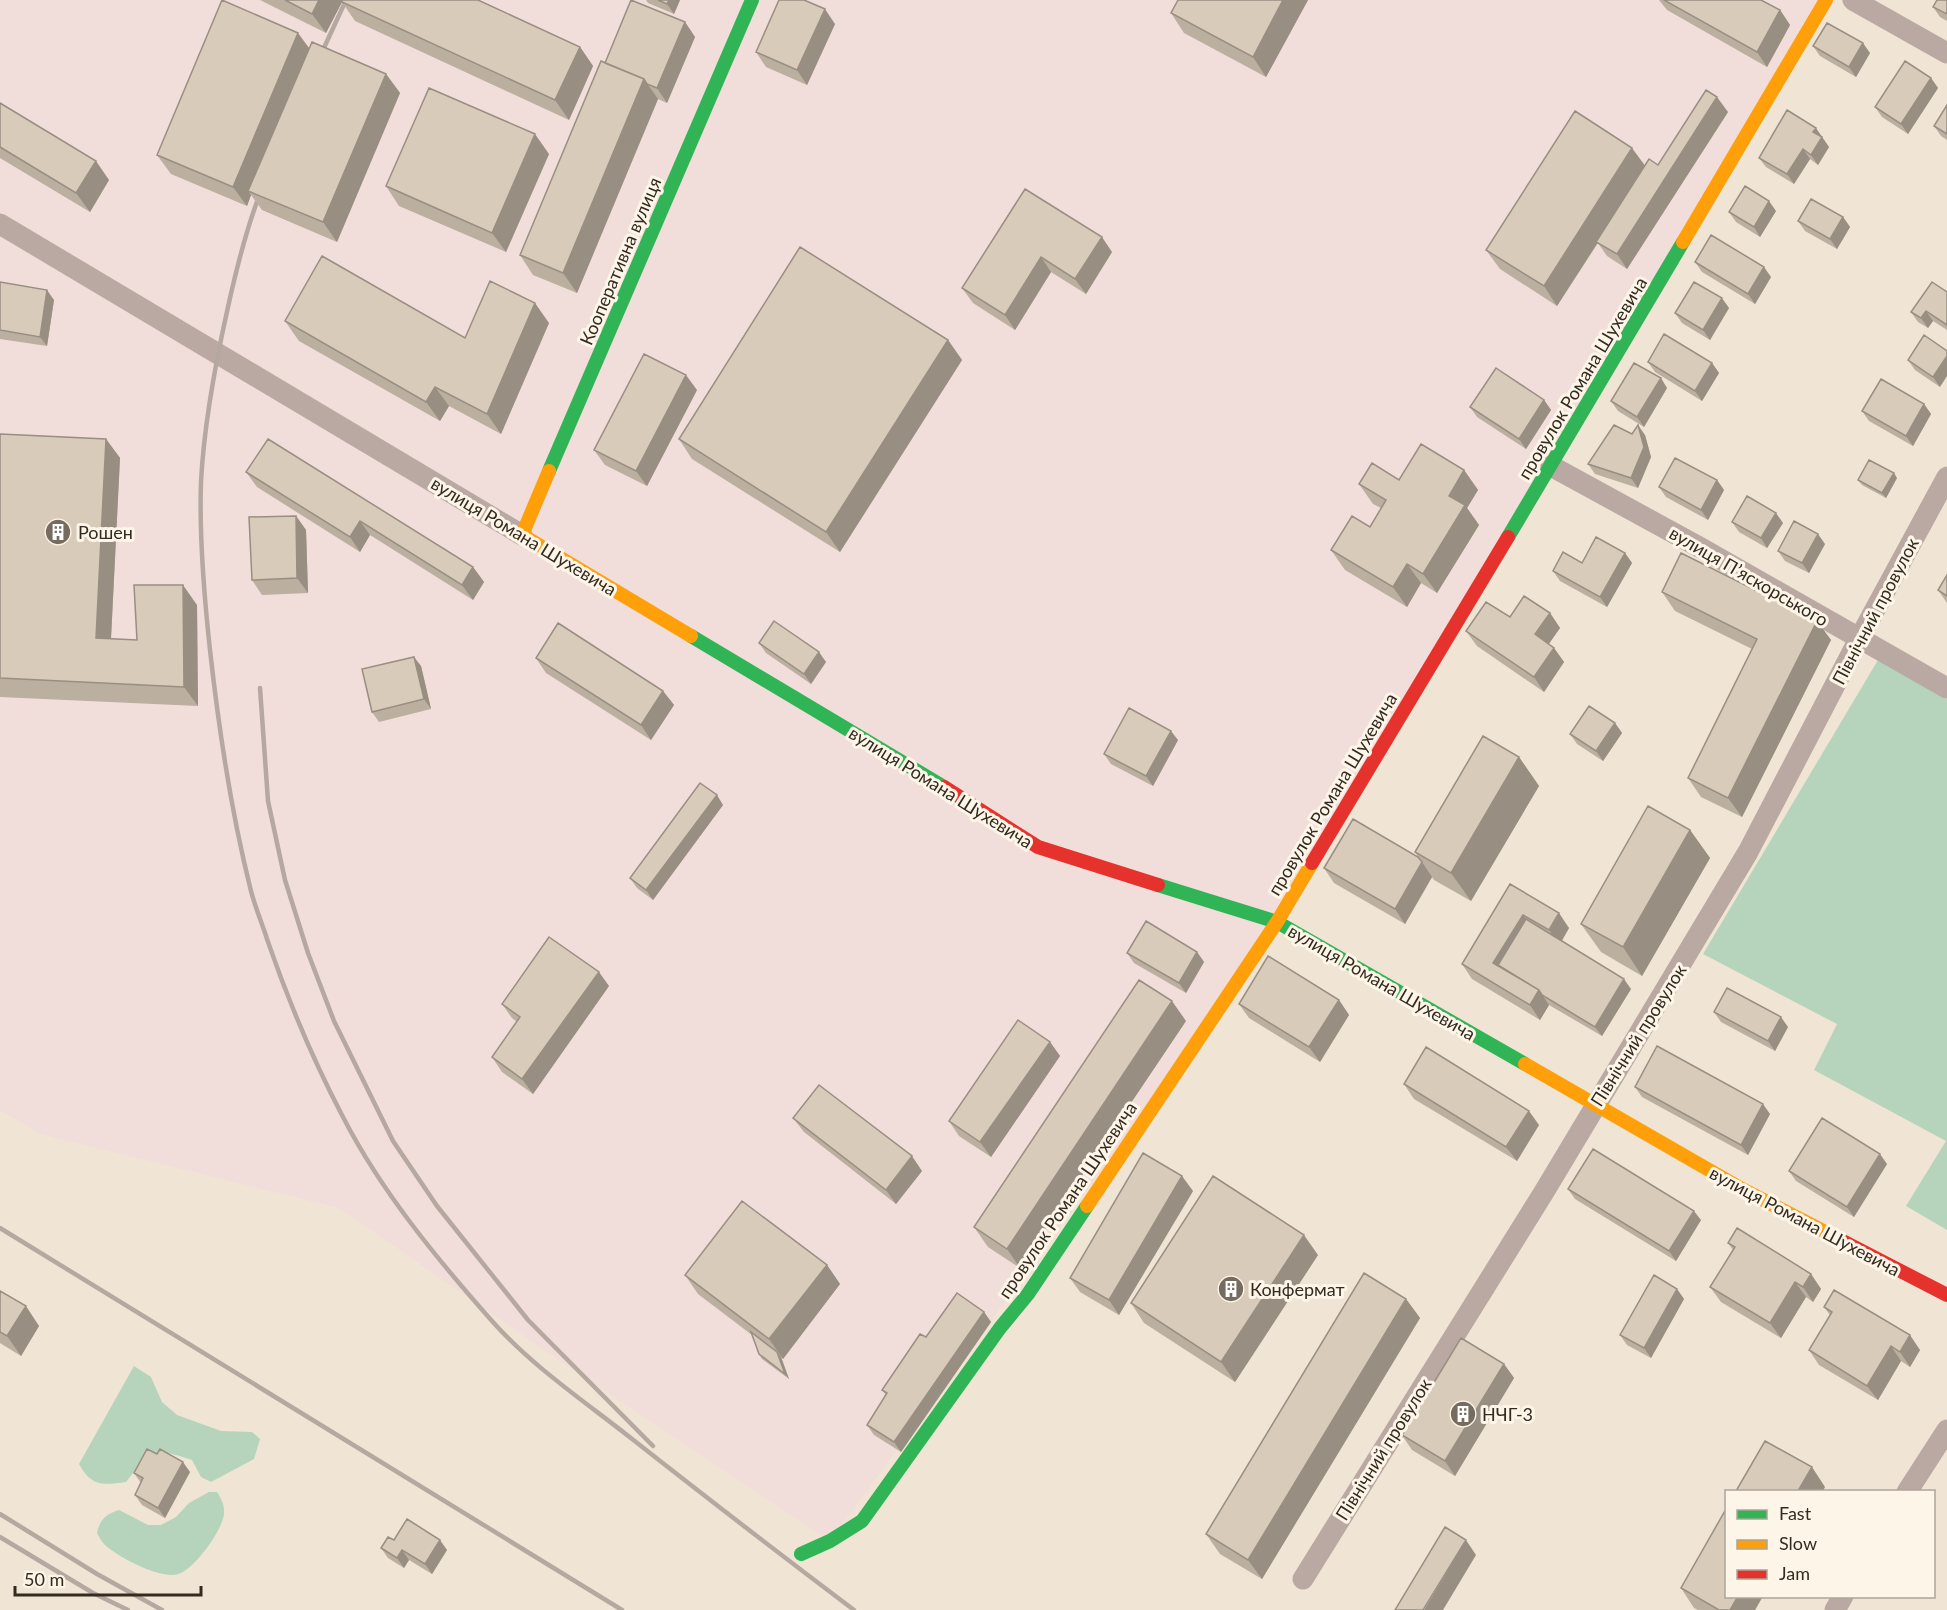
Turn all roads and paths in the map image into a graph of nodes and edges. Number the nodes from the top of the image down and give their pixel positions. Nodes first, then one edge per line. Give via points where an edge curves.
1 (752, 0) edge
2 (1826, 0) edge
3 (1853, 0) edge
4 (1947, 53) edge
5 (0, 224) edge
6 (1551, 466) junction
7 (1947, 477) edge
8 (522, 536) junction
9 (1859, 639) junction
10 (1947, 688) edge
11 (1277, 922) junction
12 (1595, 1105) junction
13 (1947, 1295) edge
14 (1947, 1430) edge
15 (1908, 1490) edge
16 (801, 1554) dead end
17 (1303, 1578) dead end

1 - 8 street, Кооперативна вулиця
2 - 6 street, провулок Романа Шухевича
3 - 4 street
5 - 8 street, вулиця Романа Шухевича
6 - 9 street, вулиця Пʼяскорського
6 - 11 street, провулок Романа Шухевича
7 - 9 street, Північний провулок
8 - 11 street, вулиця Романа Шухевича via 1038,847
9 - 10 street, вулиця Пʼяскорського
9 - 12 street, Північний провулок via 1748,852
11 - 12 street, вулиця Романа Шухевича
11 - 16 street, провулок Романа Шухевича via 1028,1294 861,1521
12 - 13 street, вулиця Романа Шухевича via 1742,1190
12 - 17 street, Північний провулок
14 - 15 street

